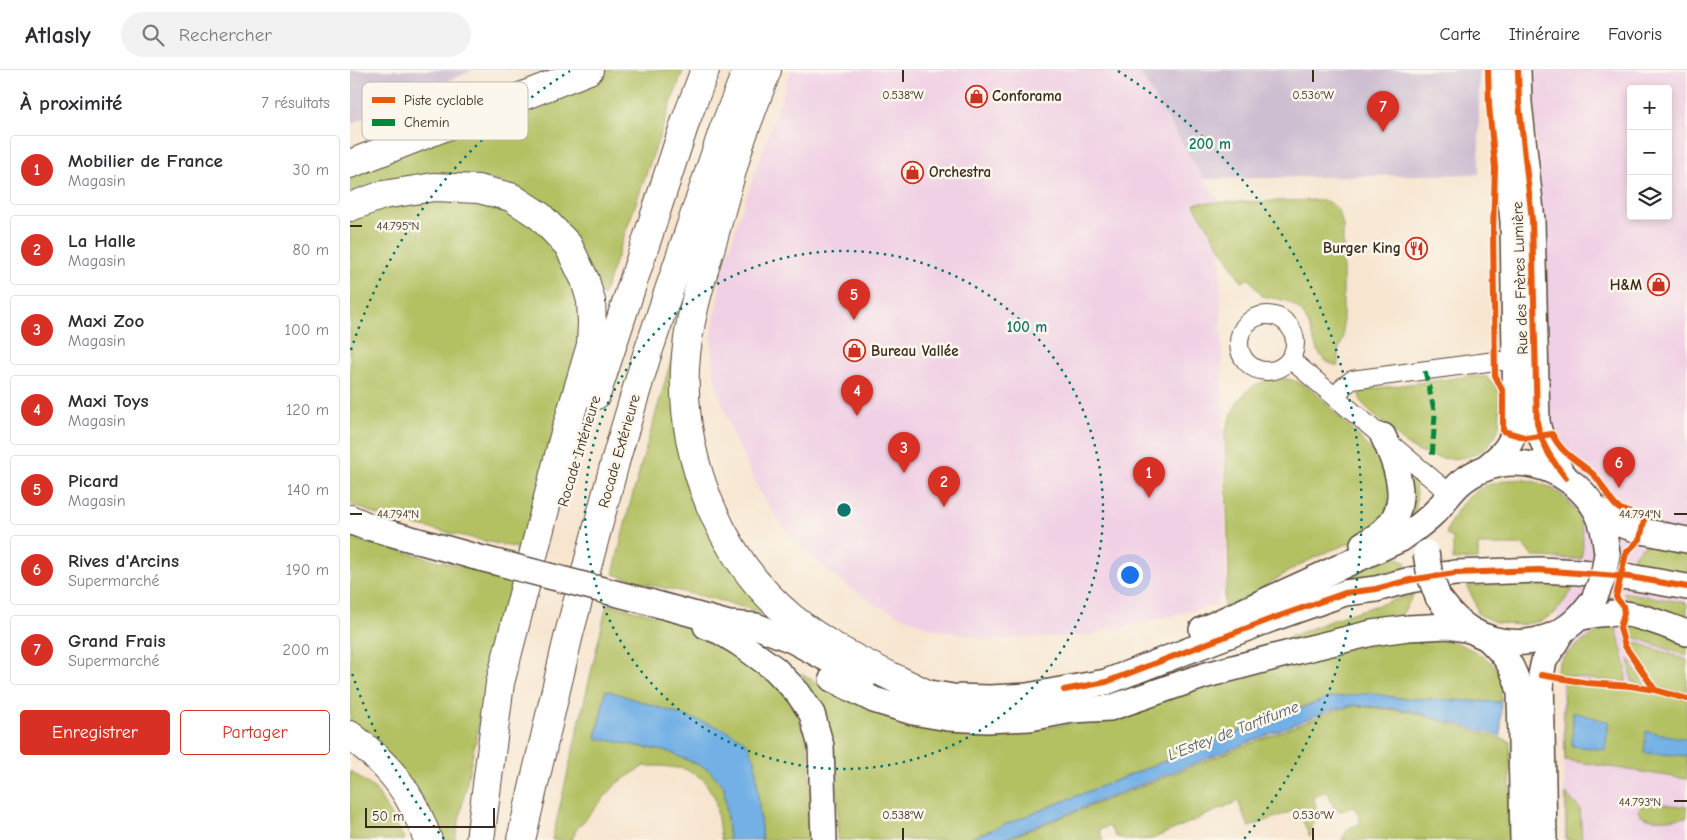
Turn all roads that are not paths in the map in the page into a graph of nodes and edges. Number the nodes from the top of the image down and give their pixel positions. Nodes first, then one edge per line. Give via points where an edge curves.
1 (589, 70) edge
2 (705, 70) edge
3 (747, 70) edge
4 (767, 70) edge
5 (1500, 70) edge
6 (1518, 70) edge
7 (528, 94) edge
8 (412, 140) edge
9 (351, 164) edge
10 (350, 207) edge
11 (1290, 359) dead end
12 (1514, 361) junction
13 (1336, 396) junction
14 (1383, 436) junction
15 (617, 455) junction
16 (1484, 469) junction
17 (1566, 478) junction
18 (1443, 501) junction
19 (1595, 508) junction
20 (355, 523) edge
21 (1687, 540) edge
22 (1687, 587) edge
23 (649, 602) junction
24 (1264, 602) junction
25 (1579, 616) junction
26 (729, 624) junction
27 (1478, 633) junction
28 (1687, 633) edge
29 (926, 693) junction
30 (1068, 700) junction
31 (350, 735) edge
32 (428, 840) edge
33 (481, 840) edge
34 (521, 840) edge
35 (539, 840) edge
36 (824, 840) edge
37 (1524, 840) edge
38 (1544, 840) edge

1 - 7 highway
2 - 33 highway, Rocade Intérieure via 609,351 548,556
3 - 15 highway, Rocade Extérieure via 646,358
4 - 29 highway via 742,137 691,326 685,367 685,405 691,445 710,506 726,537 767,594 796,621 839,650
5 - 12 main road, Rue des Frères Lumière via 1513,221
6 - 17 main road, Rue des Frères Lumière via 1532,220 1537,422 1540,437 1551,459
8 - 9 highway
10 - 33 highway via 383,195 434,186 478,188 511,197 540,216 568,245 591,301 591,345 500,683
11 - 13 street
12 - 13 street via 1352,380
12 - 16 main road, Rue des Frères Lumière via 1514,434 1505,452
13 - 14 street
14 - 18 street
14 - 24 main road via 1395,460 1401,490 1391,523 1370,541 1307,570
15 - 34 highway, Rocade Extérieure via 569,634
15 - 35 highway via 616,512
16 - 17 main road via 1505,463 1526,463 1547,468
16 - 18 main road via 1465,479
17 - 19 main road
18 - 24 main road via 1420,526 1400,539
18 - 27 main road, bridge via 1429,530 1426,553 1430,576 1438,597 1452,615
19 - 21 main road via 1614,522
19 - 25 main road, bridge via 1604,530 1607,554 1603,577
20 - 23 main road, bridge
22 - 30 main road via 1630,577 1539,570 1455,573 1410,580 1345,593 1106,682
23 - 26 main road
23 - 36 main road via 721,632 775,669 798,693 812,714 821,746
24 - 30 main road
25 - 27 main road via 1546,638 1528,642 1510,643
25 - 28 main road via 1624,613
25 - 38 main road via 1544,661 1541,675
26 - 29 main road via 756,626 792,640 880,684
26 - 30 main road via 752,639 788,654 874,700 913,712 948,718 1030,718
27 - 30 main road via 1448,626 1372,633 1203,676 1110,708
27 - 37 main road via 1500,650 1509,662 1520,692
29 - 30 main road via 953,697 1026,696
31 - 32 highway via 375,754 403,786

